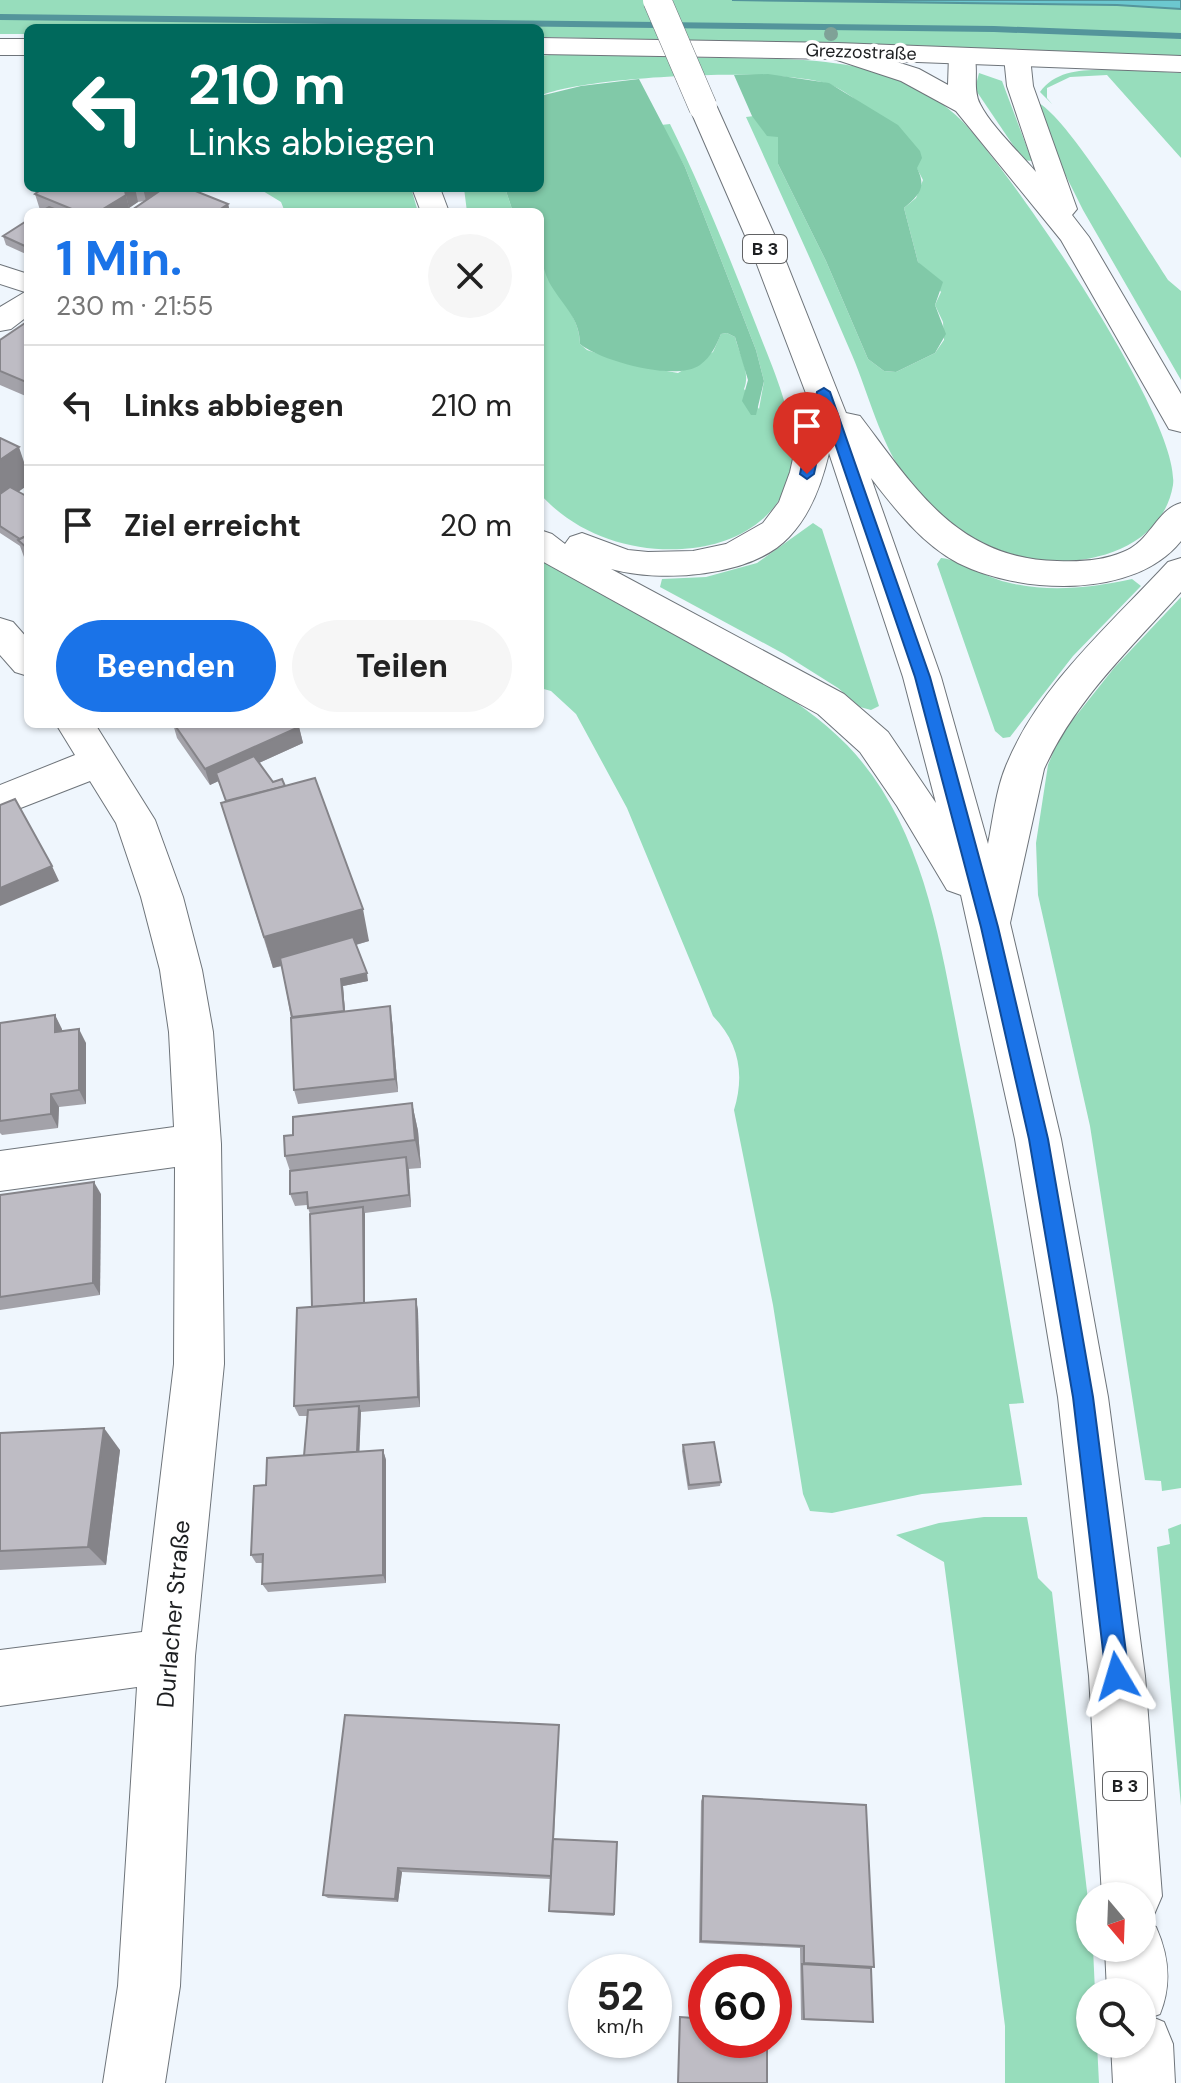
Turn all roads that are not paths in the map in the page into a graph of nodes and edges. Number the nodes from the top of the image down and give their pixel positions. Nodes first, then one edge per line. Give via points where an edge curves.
1 (657, 0) edge
2 (544, 46) edge
3 (0, 47) edge
4 (24, 47) edge
5 (837, 51) junction
6 (962, 55) junction
7 (1017, 57) junction
8 (1181, 64) edge
9 (966, 105) junction
10 (1074, 237) junction
11 (0, 274) edge
12 (24, 283) edge
13 (24, 304) edge
14 (0, 322) edge
15 (824, 392) junction
16 (1181, 422) edge
17 (1181, 514) edge
18 (544, 518) edge
19 (544, 545) edge
20 (1181, 570) edge
21 (0, 631) edge
22 (24, 658) edge
23 (78, 728) edge
24 (100, 761) junction
25 (0, 801) edge
26 (990, 927) junction
27 (198, 1144) junction
28 (0, 1171) edge
29 (167, 1656) junction
30 (0, 1678) edge
31 (1131, 1882) edge
32 (1143, 2058) edge
33 (134, 2083) edge
34 (1144, 2083) edge

1 - 15 main road, B 3, bridge
2 - 5 main road, Grezzostraße
3 - 4 main road
5 - 6 main road, Grezzostraße
5 - 9 main road via 910,75
6 - 7 main road, Grezzostraße
6 - 9 main road
7 - 8 main road, Grezzostraße
7 - 10 main road via 1020,86
9 - 10 main road
10 - 16 main road
11 - 12 main road
13 - 14 main road
15 - 17 main road via 920,516 979,559 1038,572 1098,573 1141,558 1169,535
15 - 18 main road via 807,474 788,517 772,535 742,551 673,565 627,562 577,543
15 - 26 main road, B 3 via 922,677
19 - 26 main road via 831,704 874,742
20 - 26 main road via 1073,688 1037,741 1024,769
21 - 22 main road
23 - 24 main road, Durlacher Straße
24 - 25 main road
24 - 27 main road, Durlacher Straße via 135,820 181,970
26 - 31 main road, B 3 via 1038,1139 1083,1397 1117,1676
27 - 28 main road
27 - 29 main road, Durlacher Straße via 199,1364
29 - 30 main road
29 - 33 main road, Durlacher Straße via 149,1986
32 - 34 main road

